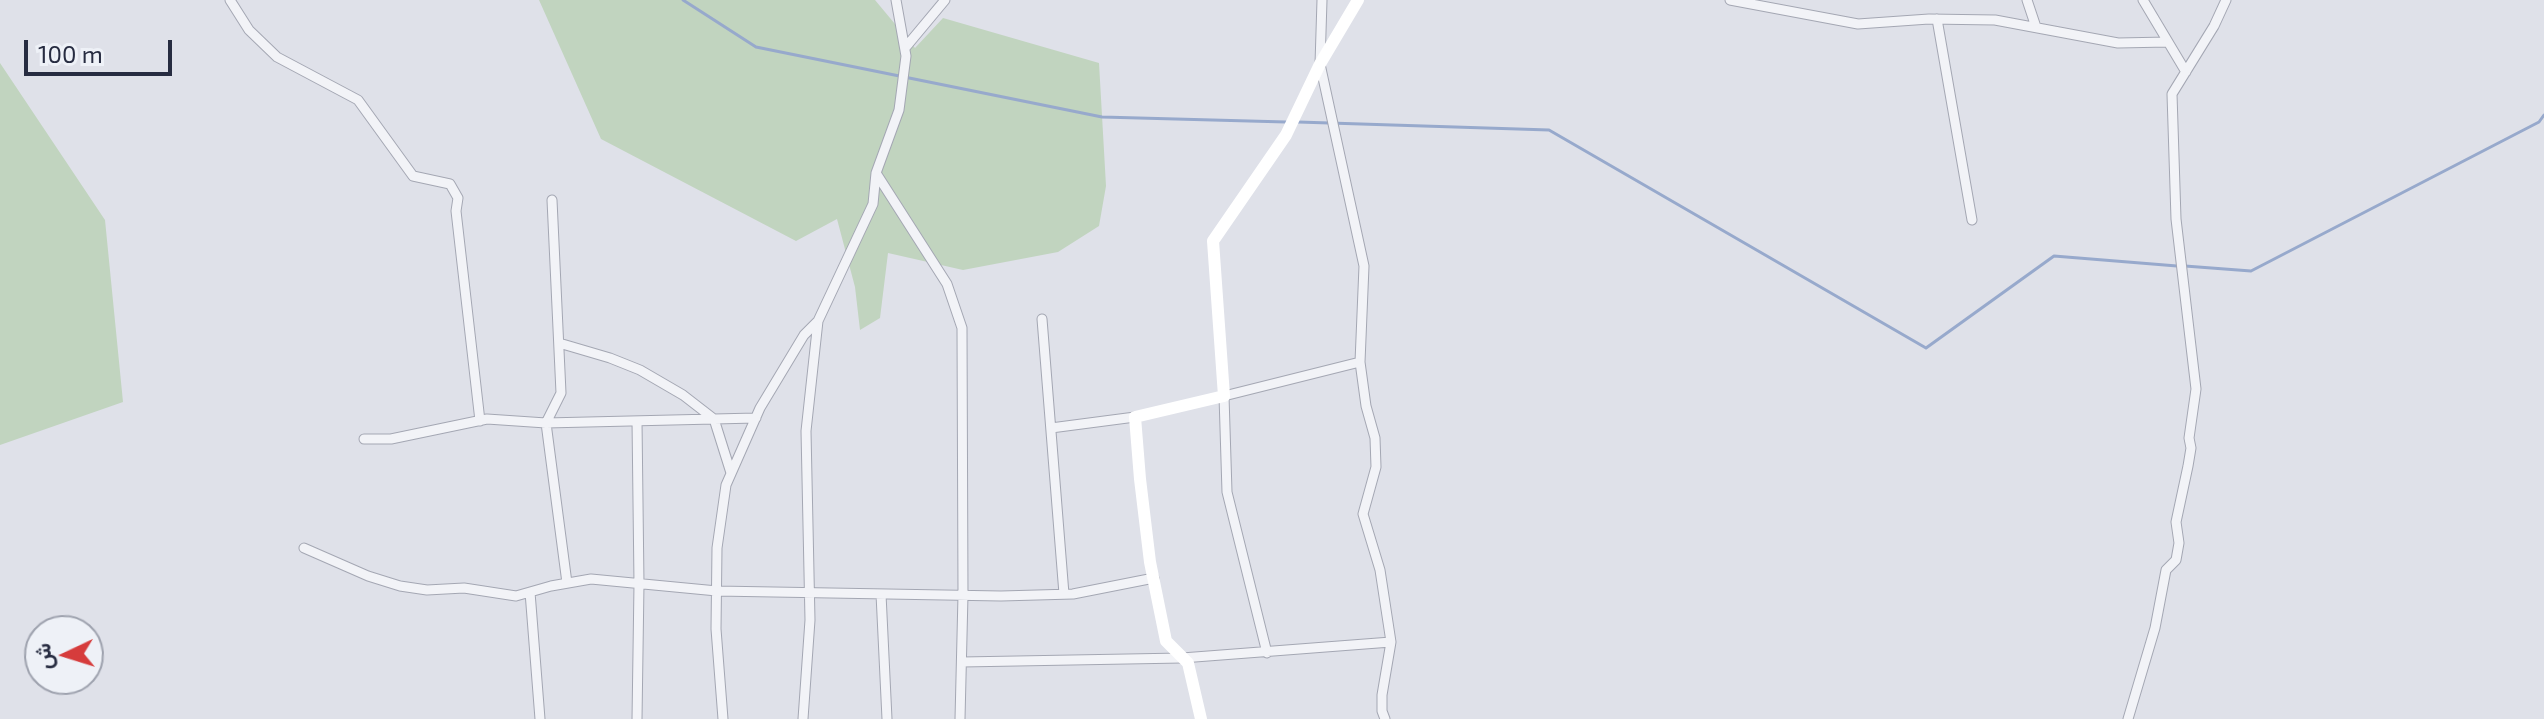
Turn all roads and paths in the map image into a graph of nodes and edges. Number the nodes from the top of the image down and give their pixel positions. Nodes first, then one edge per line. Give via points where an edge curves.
1 (230, 0) edge
2 (896, 0) edge
3 (945, 0) edge
4 (1322, 0) edge
5 (1358, 0) edge
6 (1730, 0) edge
7 (2027, 0) edge
8 (2143, 0) edge
9 (2226, 0) edge
10 (1937, 19) junction
11 (2036, 27) junction
12 (2168, 42) junction
13 (905, 48) junction
14 (1320, 64) junction
15 (2186, 72) junction
16 (876, 173) junction
17 (552, 200) dead end
18 (1972, 220) dead end
19 (1042, 319) dead end
20 (818, 321) junction
21 (559, 343) junction
22 (1360, 362) junction
23 (1224, 396) junction
24 (1135, 417) junction
25 (756, 418) junction
26 (714, 419) junction
27 (480, 421) junction
28 (637, 421) junction
29 (546, 423) junction
30 (1051, 428) junction
31 (364, 439) dead end
32 (731, 473) junction
33 (304, 548) dead end
34 (1154, 578) junction
35 (567, 583) junction
36 (639, 584) junction
37 (717, 591) junction
38 (530, 592) junction
39 (809, 592) junction
40 (881, 594) junction
41 (1064, 594) junction
42 (963, 595) junction
43 (1391, 642) junction
44 (1267, 653) junction
45 (1182, 658) junction
46 (962, 662) junction
47 (540, 719) edge
48 (637, 719) edge
49 (723, 719) edge
50 (803, 719) edge
51 (887, 719) edge
52 (960, 719) edge
53 (1201, 719) edge
54 (1385, 719) edge
55 (2128, 719) edge

1 - 27 street via 249,30 277,57 358,100 413,176 450,184 458,198
2 - 13 street
3 - 13 street
4 - 14 street
5 - 14 street
6 - 10 street via 1858,24
7 - 11 street
8 - 12 street
9 - 15 street
10 - 11 street
10 - 18 street
11 - 12 street via 2118,43
12 - 15 street
13 - 16 street via 899,110
14 - 22 street via 1364,266
14 - 23 street via 1286,135 1213,241
15 - 55 street via 2172,94 2176,219 2196,389 2191,448 2176,522 2176,560 2166,570
16 - 20 street via 873,204
16 - 42 street via 947,284 962,328
17 - 21 street
19 - 30 street
20 - 25 street via 804,335
20 - 39 street via 806,431
21 - 26 street via 640,370
21 - 29 street via 561,393
22 - 23 street
22 - 43 street via 1376,467 1363,514 1380,570
23 - 24 street
23 - 44 street via 1227,492
24 - 30 street
24 - 34 street
25 - 26 street
25 - 32 street
26 - 28 street
26 - 32 street
27 - 29 street
27 - 31 street via 391,439
28 - 29 street
28 - 36 street
29 - 35 street
30 - 41 street
32 - 37 street via 717,548
33 - 38 street via 400,586 516,596
34 - 41 street
34 - 45 street via 1166,641
35 - 36 street via 591,579
35 - 38 street
36 - 37 street
36 - 48 street
37 - 39 street
37 - 49 street
38 - 47 street
39 - 40 street
39 - 50 street
40 - 42 street
40 - 51 street
41 - 42 street
42 - 46 street
43 - 44 street
43 - 54 street via 1382,695
44 - 45 street
45 - 46 street
45 - 53 street via 1188,663
46 - 52 street

